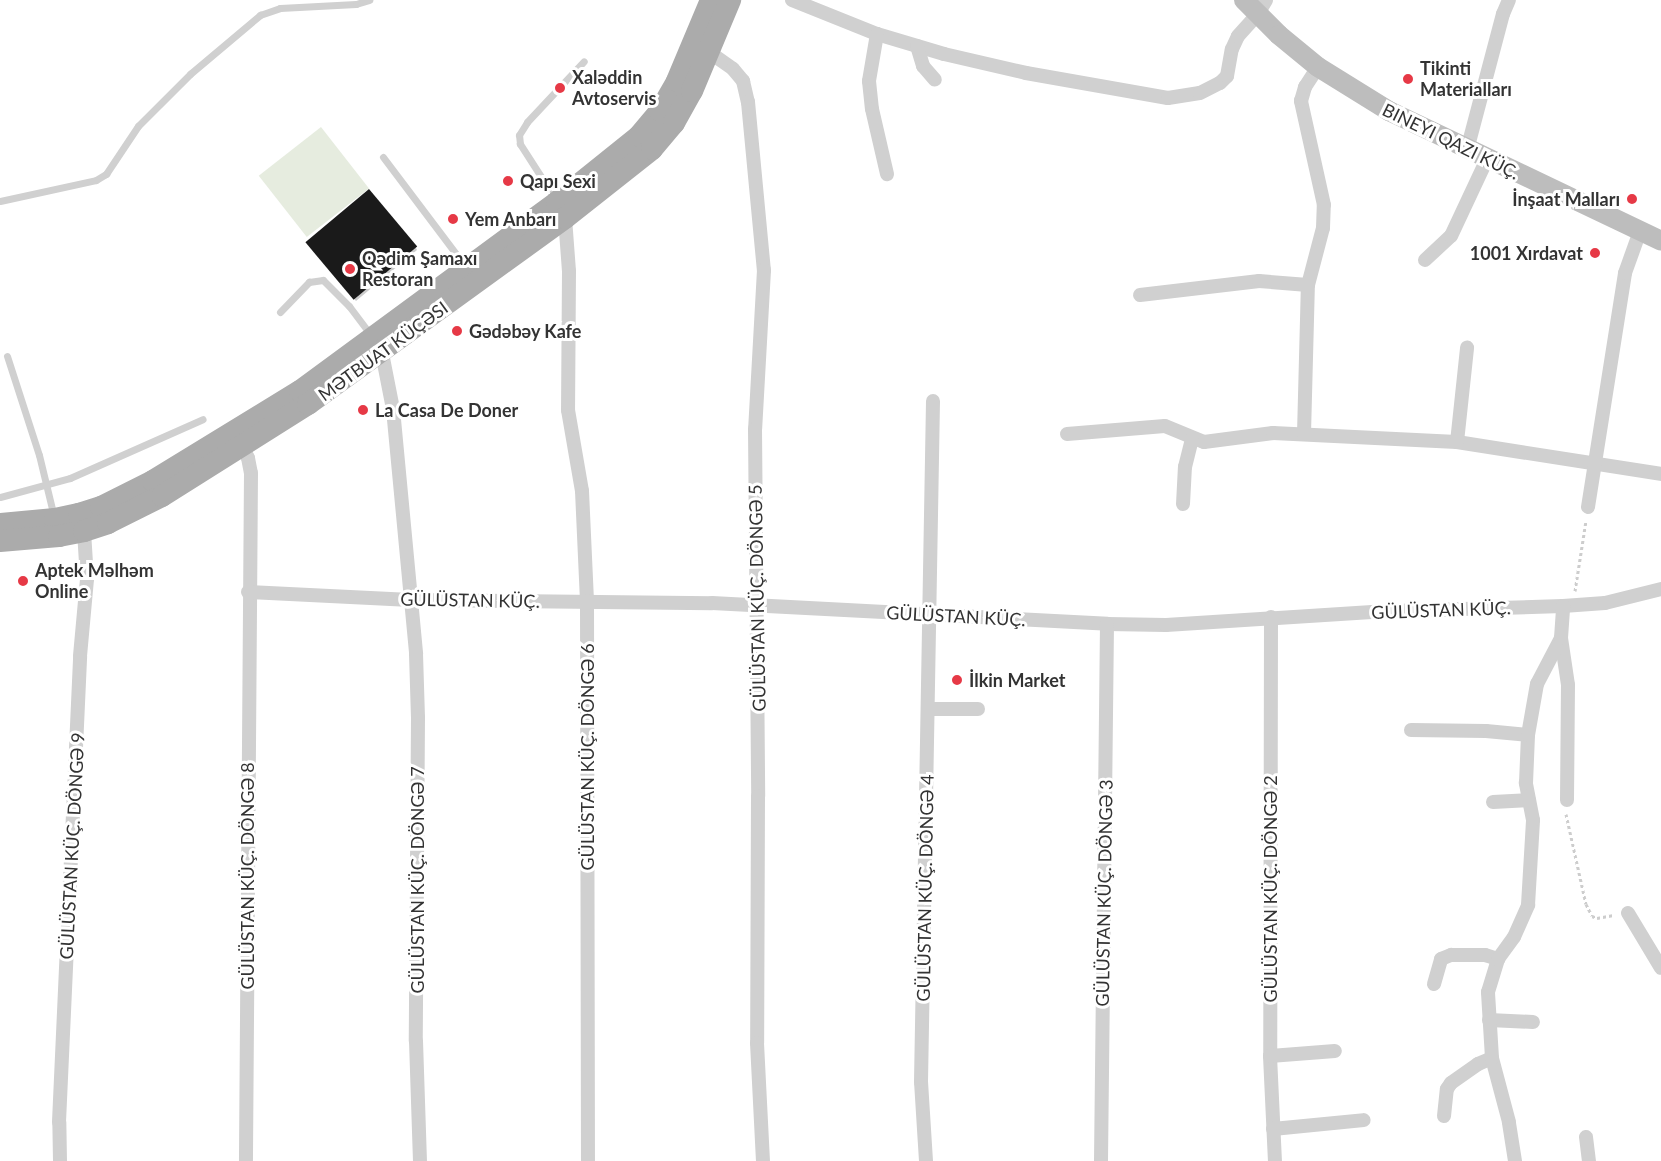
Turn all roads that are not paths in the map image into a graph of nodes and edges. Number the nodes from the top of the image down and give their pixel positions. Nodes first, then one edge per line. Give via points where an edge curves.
1 (369, 0) edge
2 (711, 0) edge
3 (729, 0) edge
4 (792, 0) edge
5 (1509, 0) edge
6 (1256, 5) edge
7 (877, 34) junction
8 (917, 46) junction
9 (709, 52) junction
10 (584, 61) dead end
11 (1318, 67) junction
12 (936, 80) dead end
13 (1467, 150) junction
14 (383, 157) dead end
15 (1486, 159) junction
16 (887, 174) dead end
17 (0, 201) edge
18 (561, 210) junction
19 (1640, 231) junction
20 (1661, 242) edge
21 (1425, 260) dead end
22 (472, 276) junction
23 (1308, 285) junction
24 (1140, 295) dead end
25 (280, 312) dead end
26 (377, 345) junction
27 (1467, 348) dead end
28 (7, 356) dead end
29 (933, 401) dead end
30 (203, 418) dead end
31 (1067, 434) dead end
32 (1304, 434) junction
33 (1192, 439) junction
34 (238, 440) junction
35 (1457, 442) junction
36 (1596, 465) junction
37 (1661, 474) edge
38 (48, 486) junction
39 (0, 497) edge
40 (1183, 504) dead end
41 (1588, 507) road end
42 (55, 519) junction
43 (82, 522) junction
44 (0, 524) edge
45 (0, 541) edge
46 (1661, 590) edge
47 (248, 592) junction
48 (411, 600) junction
49 (587, 602) junction
50 (757, 605) junction
51 (1569, 606) junction
52 (931, 615) junction
53 (1271, 617) junction
54 (1107, 624) junction
55 (1561, 638) junction
56 (929, 709) junction
57 (978, 709) dead end
58 (1411, 730) dead end
59 (1528, 735) junction
60 (1530, 800) junction
61 (1567, 800) road end
62 (1493, 802) dead end
63 (1628, 913) road end
64 (1498, 959) junction
65 (1661, 968) edge
66 (1434, 984) dead end
67 (1489, 1020) junction
68 (1533, 1022) dead end
69 (1335, 1051) dead end
70 (1270, 1056) junction
71 (1492, 1058) junction
72 (1444, 1116) dead end
73 (1364, 1120) dead end
74 (1273, 1129) junction
75 (1586, 1137) dead end
76 (60, 1161) edge
77 (246, 1161) edge
78 (420, 1161) edge
79 (588, 1161) edge
80 (763, 1161) edge
81 (926, 1161) edge
82 (1101, 1161) edge
83 (1275, 1161) edge
84 (1515, 1161) edge
85 (1589, 1161) edge

1 - 17 lane via 280,8 260,15 138,126 106,174 96,180
2 - 18 main road, MƏTBUAT KÜÇƏSI via 660,111
3 - 9 main road, MƏTBUAT KÜÇƏSI
4 - 7 street
5 - 13 street
6 - 8 street via 1232,49 1227,76 1200,93 1180,98 1142,95 1026,73
6 - 11 main road, BINEYI QAZI KÜÇ.
7 - 8 street
7 - 16 street via 869,81
8 - 12 street via 924,66
9 - 18 main road, MƏTBUAT KÜÇƏSI via 674,123 652,149
9 - 50 street, GÜLÜSTAN KÜÇ. DÖNGƏ 5 via 733,69 742,81 748,102 760,211 764,270 755,429
10 - 18 lane via 519,135 520,144
11 - 13 main road, BINEYI QAZI KÜÇ. via 1389,111
11 - 23 street via 1301,101 1324,205 1323,228
13 - 15 main road, BINEYI QAZI KÜÇ.
14 - 22 lane
15 - 19 main road, BINEYI QAZI KÜÇ.
15 - 21 street via 1451,236
18 - 22 main road, MƏTBUAT KÜÇƏSI
18 - 49 street, GÜLÜSTAN KÜÇ. DÖNGƏ 6 via 570,355 568,410 582,491
19 - 20 main road, BINEYI QAZI KÜÇ.
19 - 36 street via 1624,273
22 - 26 main road, MƏTBUAT KÜÇƏSI
23 - 24 street via 1259,281
23 - 32 street
25 - 26 lane via 309,282 323,280 349,306
26 - 34 main road, MƏTBUAT KÜÇƏSI via 300,391
26 - 48 street, GÜLÜSTAN KÜÇ. DÖNGƏ 7 via 390,383
27 - 35 street
28 - 38 lane
29 - 52 street, GÜLÜSTAN KÜÇ. DÖNGƏ 4
30 - 38 lane
31 - 33 street via 1165,426
32 - 33 street via 1217,442
32 - 35 street
33 - 40 street via 1185,467
34 - 43 main road, MƏTBUAT KÜÇƏSI via 101,507
34 - 47 street, GÜLÜSTAN KÜÇ. DÖNGƏ 8 via 248,458 250,473
35 - 36 street
36 - 37 street
36 - 41 street
38 - 39 lane
38 - 42 lane
42 - 43 main road, MƏTBUAT KÜÇƏSI
42 - 44 main road, MƏTBUAT KÜÇƏSI
43 - 45 main road, MƏTBUAT KÜÇƏSI via 59,536
43 - 76 street, GÜLÜSTAN KÜÇ. DÖNGƏ 9 via 87,579 59,1110
46 - 51 street, GÜLÜSTAN KÜÇ. via 1627,599
47 - 48 street, GÜLÜSTAN KÜÇ.
47 - 77 street, GÜLÜSTAN KÜÇ. DÖNGƏ 8
48 - 49 street, GÜLÜSTAN KÜÇ.
48 - 78 street, GÜLÜSTAN KÜÇ. DÖNGƏ 7 via 418,718 416,1041
49 - 50 street, GÜLÜSTAN KÜÇ.
49 - 79 street, GÜLÜSTAN KÜÇ. DÖNGƏ 6
50 - 52 street, GÜLÜSTAN KÜÇ.
50 - 80 street, GÜLÜSTAN KÜÇ. DÖNGƏ 5 via 757,1043
51 - 53 street, GÜLÜSTAN KÜÇ.
51 - 55 street
52 - 54 street, GÜLÜSTAN KÜÇ.
52 - 56 street, GÜLÜSTAN KÜÇ. DÖNGƏ 4
53 - 54 street, GÜLÜSTAN KÜÇ. via 1166,625
53 - 70 street, GÜLÜSTAN KÜÇ. DÖNGƏ 2
54 - 82 street, GÜLÜSTAN KÜÇ. DÖNGƏ 3
55 - 59 street via 1537,684
55 - 61 street via 1568,685
56 - 57 street
56 - 81 street, GÜLÜSTAN KÜÇ. DÖNGƏ 4 via 921,1082
58 - 59 street
59 - 60 street
60 - 62 street
60 - 64 street via 1533,820 1527,905 1514,937
63 - 65 street
64 - 66 street via 1451,955 1441,959
64 - 67 street via 1488,992
67 - 68 street
67 - 71 street
69 - 70 street
70 - 74 street, GÜLÜSTAN KÜÇ. DÖNGƏ 2
71 - 72 street via 1478,1064 1447,1089
71 - 84 street
73 - 74 street
74 - 83 street, GÜLÜSTAN KÜÇ. DÖNGƏ 2
75 - 85 street

